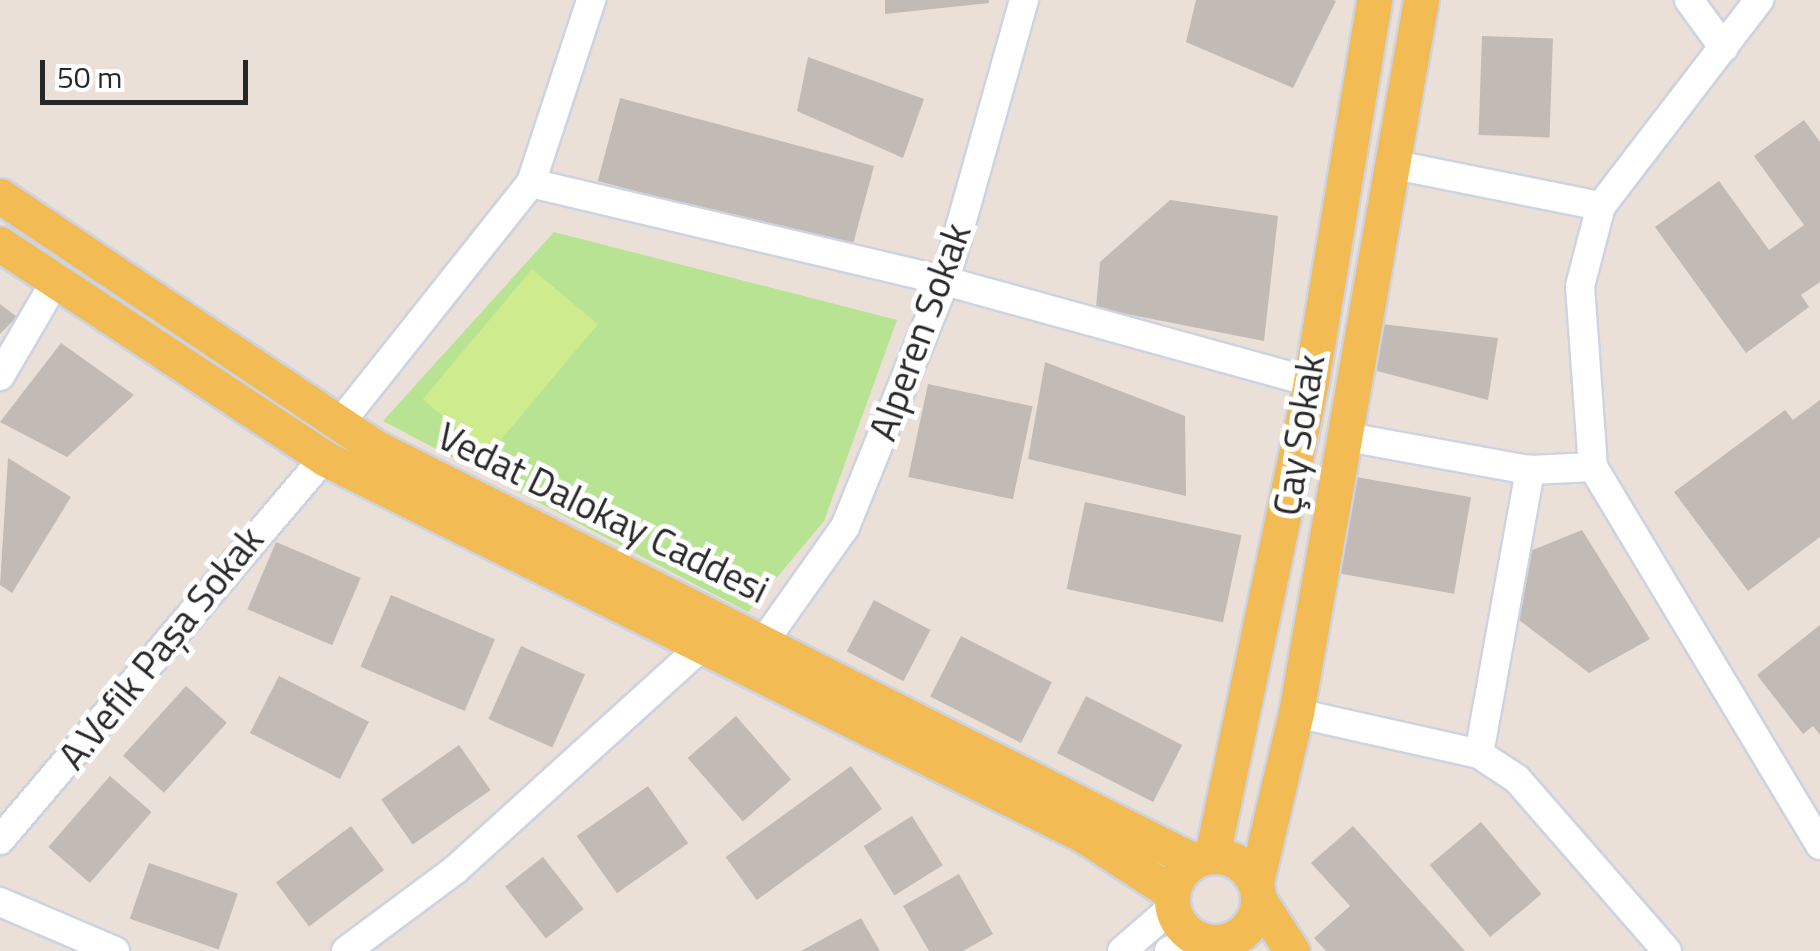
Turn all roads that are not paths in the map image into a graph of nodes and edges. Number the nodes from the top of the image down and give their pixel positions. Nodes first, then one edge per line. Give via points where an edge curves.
1 (590, 0) edge
2 (1024, 0) edge
3 (1374, 0) edge
4 (1422, 0) edge
5 (1688, 0) edge
6 (1759, 0) edge
7 (1724, 48) junction
8 (1390, 164) junction
9 (531, 184) junction
10 (0, 196) edge
11 (1601, 206) junction
12 (0, 244) edge
13 (946, 281) junction
14 (55, 282) junction
15 (0, 376) edge
16 (1311, 382) junction
17 (340, 424) junction
18 (1342, 436) junction
19 (324, 458) junction
20 (1593, 467) junction
21 (1530, 470) junction
22 (765, 640) junction
23 (698, 650) junction
24 (1296, 713) junction
25 (1479, 754) junction
26 (0, 840) edge
27 (1820, 845) edge
28 (1203, 858) junction
29 (1257, 891) junction
30 (1172, 900) junction
31 (0, 902) edge
32 (1199, 946) edge
33 (115, 951) edge
34 (346, 951) edge
35 (1122, 951) edge
36 (1292, 951) edge
37 (1667, 951) edge

1 - 9 street
2 - 13 street, Alperen Sokak
3 - 16 main road, Çay Sokak
4 - 8 main road, Çay Sokak
5 - 7 street
6 - 7 street
7 - 11 street
8 - 11 street
8 - 18 main road, Çay Sokak
9 - 13 street
9 - 17 street
10 - 17 main road, Vedat Dalokay Caddesi
11 - 20 street via 1580,286
12 - 14 main road, Vedat Dalokay Caddesi
13 - 16 street
13 - 22 street, Alperen Sokak via 845,526
14 - 15 street
14 - 19 main road, Vedat Dalokay Caddesi
16 - 28 main road, Çay Sokak
17 - 22 main road, Vedat Dalokay Caddesi via 609,569
18 - 21 street
18 - 24 main road, Çay Sokak
19 - 23 main road, Vedat Dalokay Caddesi
19 - 26 street, A.Vefik Paşa Sokak
20 - 21 street
20 - 27 street
21 - 25 street
22 - 28 main road, Vedat Dalokay Caddesi
23 - 30 main road, Vedat Dalokay Caddesi via 1085,836
23 - 34 street via 455,870
24 - 25 street
24 - 29 main road, Çay Sokak
25 - 37 street via 1517,779
28 - 29 main road via 1238,862
28 - 30 main road
29 - 32 main road via 1249,926
29 - 36 main road
30 - 32 main road
30 - 35 street
31 - 33 street

